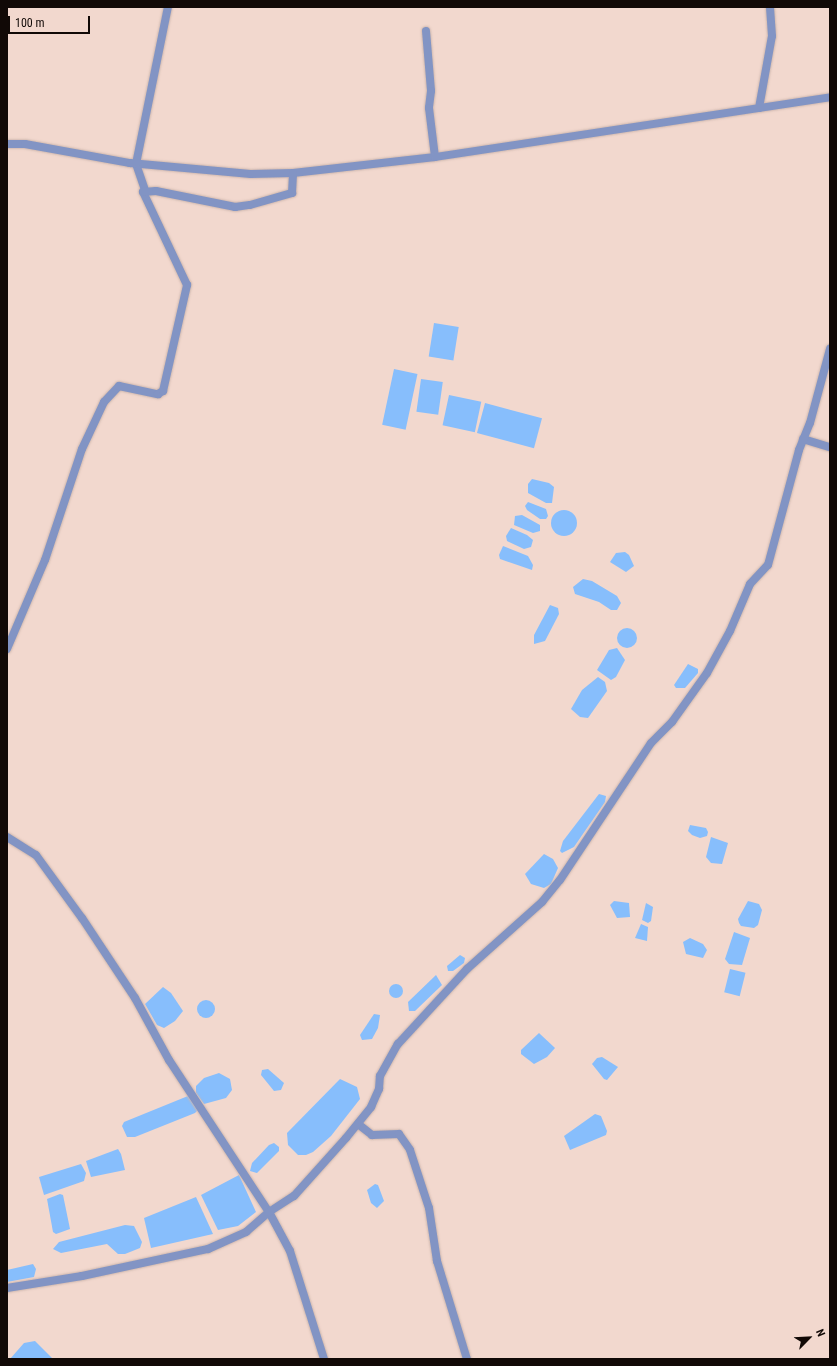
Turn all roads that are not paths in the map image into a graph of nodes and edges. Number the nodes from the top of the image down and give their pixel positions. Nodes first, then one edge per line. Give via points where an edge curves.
1 (168, 7) edge
2 (770, 7) edge
3 (426, 31) dead end
4 (830, 97) edge
5 (758, 108) junction
6 (7, 144) edge
7 (435, 156) junction
8 (136, 164) junction
9 (293, 173) junction
10 (145, 190) junction
11 (830, 349) edge
12 (803, 439) junction
13 (830, 447) edge
14 (7, 649) edge
15 (7, 837) edge
16 (358, 1124) junction
17 (269, 1212) junction
18 (7, 1288) edge
19 (324, 1359) edge
20 (467, 1359) edge

1 - 8 street
2 - 5 street via 772,36
3 - 7 street via 431,91 429,108
4 - 5 street
5 - 7 street
6 - 8 street via 25,144
7 - 9 street
8 - 9 street via 251,174
8 - 10 street
9 - 10 street via 292,193 235,207
10 - 14 street via 144,195 187,285 163,392 158,394 119,386 104,402 82,449 45,560
11 - 12 street via 810,423
12 - 13 street
12 - 16 street via 768,566 750,584 730,631 707,672 672,722 651,743 560,880 542,902 467,968 398,1044 380,1076 379,1089 371,1107
15 - 17 street via 36,855 82,918 135,998 169,1060
16 - 17 street via 294,1196
16 - 20 street via 372,1135 399,1134 410,1150 429,1208 437,1261
17 - 18 street via 246,1232 208,1250 82,1276
17 - 19 street via 290,1251

